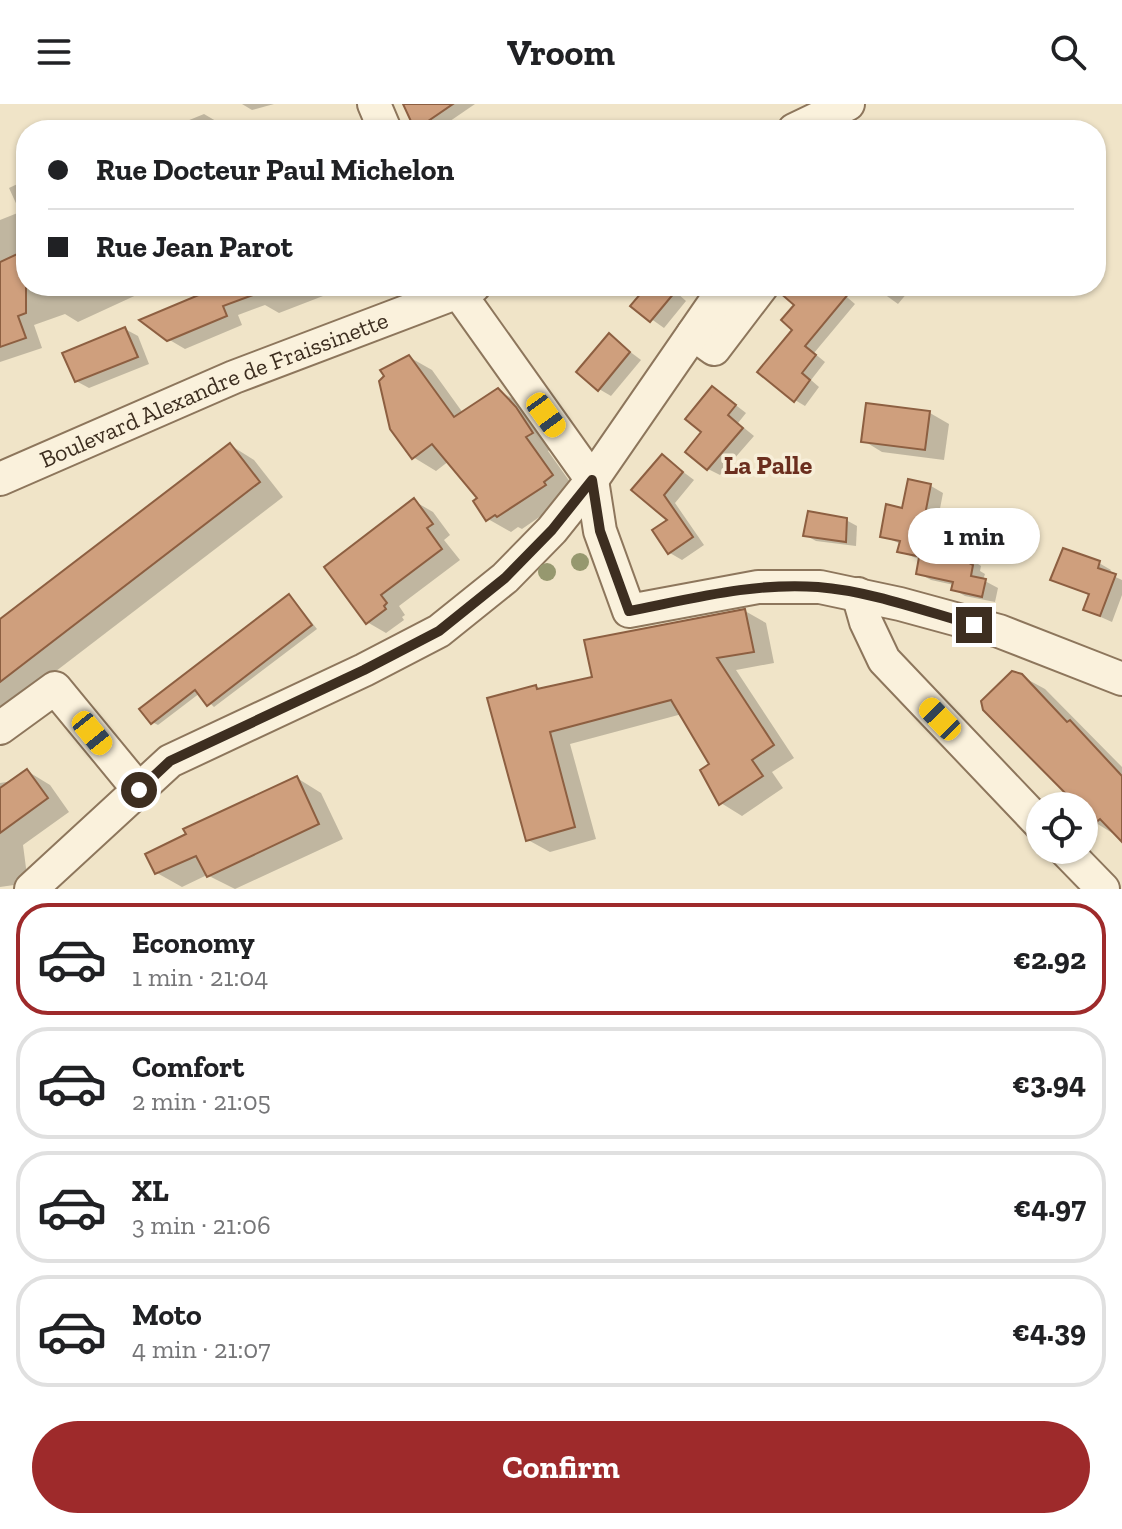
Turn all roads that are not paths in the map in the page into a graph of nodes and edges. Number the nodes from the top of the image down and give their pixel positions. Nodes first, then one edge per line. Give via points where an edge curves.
1 (848, 104) edge
2 (819, 120) edge
3 (442, 296) edge
4 (467, 296) edge
5 (719, 296) edge
6 (754, 296) edge
7 (693, 334) junction
8 (0, 479) edge
9 (592, 480) junction
10 (858, 594) junction
11 (1122, 679) edge
12 (0, 728) edge
13 (997, 779) junction
14 (1041, 789) dead end
15 (139, 790) junction
16 (1026, 809) edge
17 (1079, 864) edge
18 (31, 889) edge
19 (1103, 889) edge

1 - 2 street
3 - 8 street, Boulevard Alexandre de Fraissinette via 234,377
4 - 9 street
5 - 7 street
6 - 7 street via 714,349
7 - 9 street
9 - 10 street via 600,531 629,611 758,587 820,587
9 - 15 street via 505,578 439,631 170,761
10 - 11 street via 999,631
10 - 13 street via 884,660
12 - 15 street via 55,688
13 - 14 street
13 - 16 street
15 - 18 street
17 - 19 street

